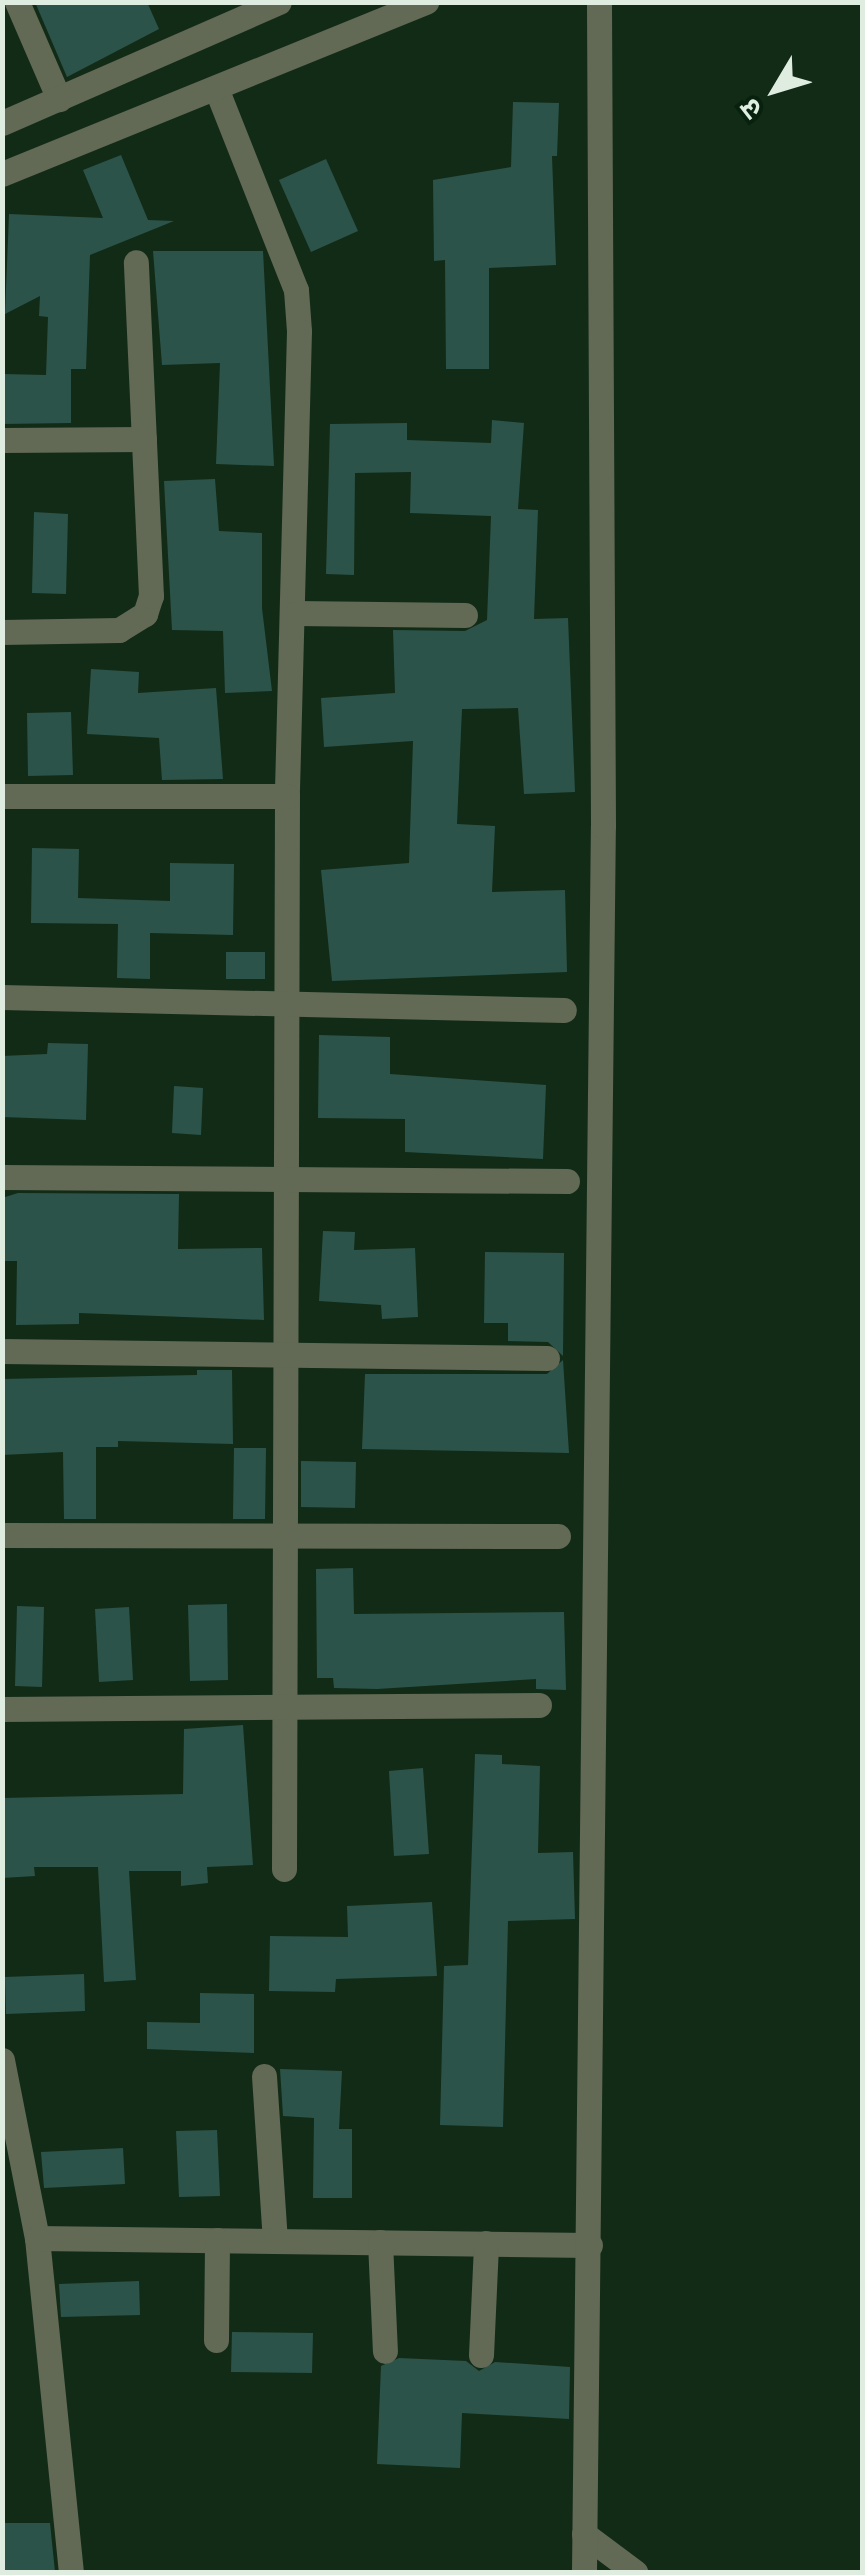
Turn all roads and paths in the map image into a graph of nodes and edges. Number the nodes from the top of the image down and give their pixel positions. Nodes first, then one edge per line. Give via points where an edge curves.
1 (17, 2) edge
2 (279, 2) edge
3 (426, 2) edge
4 (599, 2) edge
5 (216, 88) junction
6 (59, 100) junction
7 (2, 124) edge
8 (2, 174) edge
9 (136, 262) dead end
10 (144, 439) junction
11 (2, 440) edge
12 (296, 613) junction
13 (465, 615) dead end
14 (2, 632) edge
15 (2, 796) edge
16 (287, 796) junction
17 (2, 996) edge
18 (286, 1005) junction
19 (564, 1010) dead end
20 (2, 1178) edge
21 (287, 1179) junction
22 (567, 1180) dead end
23 (2, 1351) edge
24 (286, 1355) junction
25 (547, 1358) dead end
26 (2, 1536) edge
27 (285, 1536) junction
28 (558, 1536) dead end
29 (539, 1705) dead end
30 (2, 1709) edge
31 (284, 1711) junction
32 (284, 1869) dead end
33 (2, 2060) edge
34 (264, 2076) dead end
35 (11, 2129) edge
36 (38, 2238) junction
37 (217, 2240) junction
38 (275, 2241) junction
39 (380, 2242) junction
40 (486, 2243) junction
41 (590, 2245) junction
42 (216, 2340) dead end
43 (385, 2351) dead end
44 (482, 2355) dead end
45 (584, 2534) junction
46 (70, 2572) edge
47 (584, 2572) edge
48 (635, 2572) edge

1 - 6 street
2 - 6 street
3 - 5 street
4 - 41 street via 603,826
5 - 8 street
5 - 12 street via 296,290
6 - 7 street
9 - 10 street
10 - 11 street
10 - 14 street via 151,596 145,614 119,630
12 - 13 street
12 - 16 street
15 - 16 street
16 - 18 street
17 - 18 street
18 - 19 street
18 - 21 street
20 - 21 street
21 - 22 street
21 - 24 street
23 - 24 street
24 - 25 street
24 - 27 street
26 - 27 street
27 - 28 street
27 - 31 street
29 - 31 street
30 - 31 street
31 - 32 street
33 - 35 street
34 - 38 street
35 - 36 street
36 - 37 street
36 - 46 street
37 - 38 street
37 - 42 street
38 - 39 street
39 - 40 street
39 - 43 street
40 - 41 street
40 - 44 street
41 - 45 street
45 - 47 street
45 - 48 street

